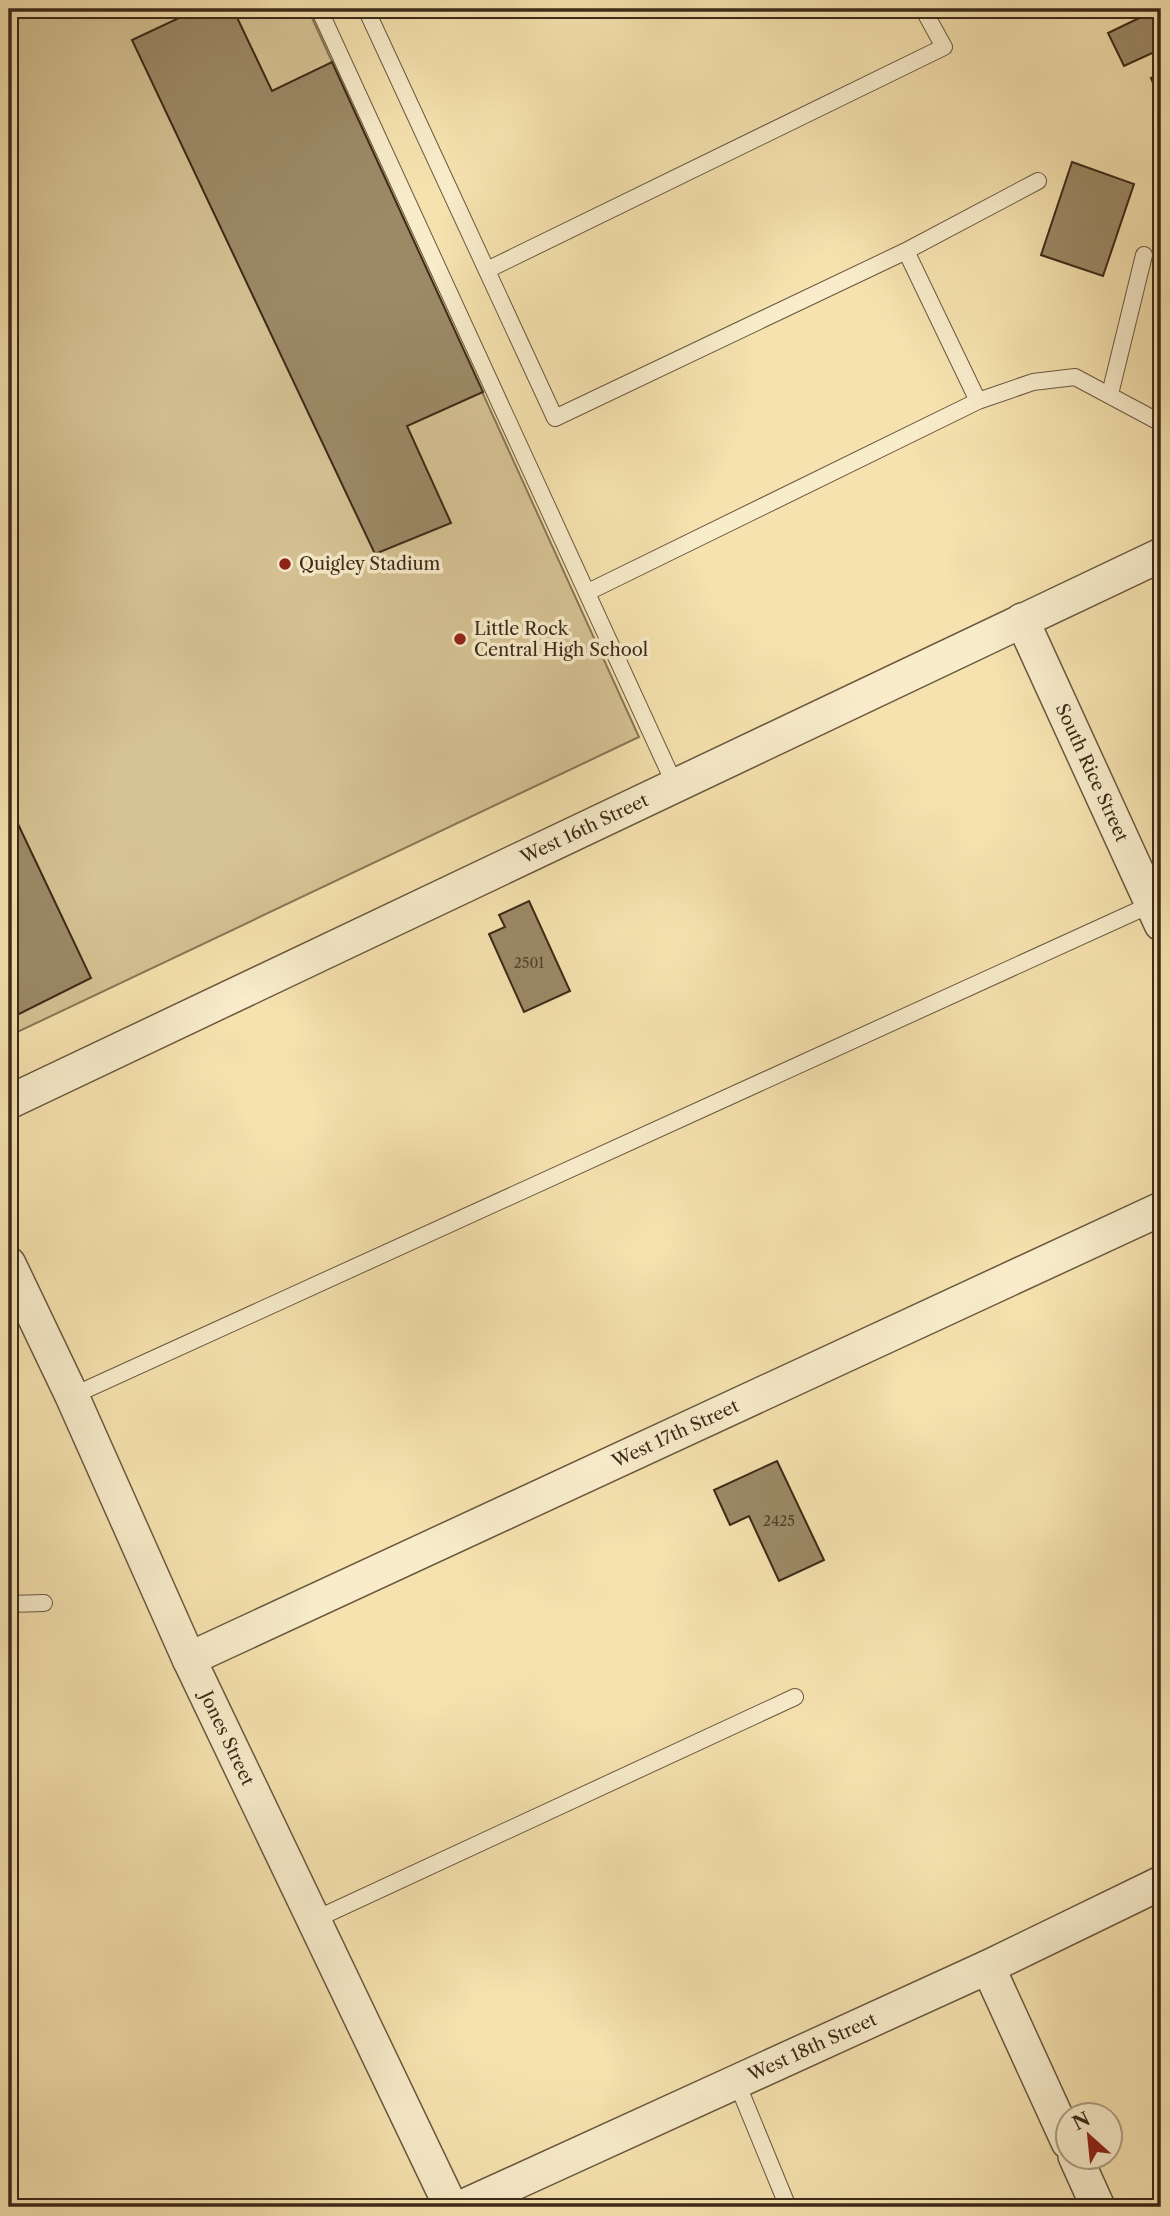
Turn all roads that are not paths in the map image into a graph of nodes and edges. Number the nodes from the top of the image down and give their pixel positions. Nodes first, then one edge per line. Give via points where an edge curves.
1 (319, 9) edge
2 (366, 9) edge
3 (923, 9) edge
4 (1038, 181) dead end
5 (906, 251) junction
6 (1144, 255) dead end
7 (487, 270) junction
8 (1110, 394) junction
9 (978, 401) junction
10 (1161, 423) edge
11 (1161, 555) edge
12 (587, 592) junction
13 (1022, 620) junction
14 (675, 785) junction
15 (1157, 914) edge
16 (9, 1102) edge
17 (1161, 1209) edge
18 (9, 1264) edge
19 (72, 1396) junction
20 (9, 1604) edge
21 (44, 1604) dead end
22 (189, 1659) junction
23 (795, 1697) dead end
24 (1161, 1883) edge
25 (314, 1920) junction
26 (988, 1967) junction
27 (737, 2083) junction
28 (1054, 2110) edge
29 (1081, 2170) edge
30 (451, 2207) edge
31 (462, 2207) edge
32 (788, 2207) edge
33 (1098, 2207) edge

1 - 12 lane
2 - 7 lane
3 - 7 lane via 944,47
4 - 5 lane
5 - 7 lane via 555,418
5 - 9 lane
6 - 8 lane
8 - 9 lane via 1075,377 1033,382
8 - 10 lane
9 - 12 lane
11 - 13 street, West 16th Street
12 - 14 lane
13 - 14 street, West 16th Street
13 - 15 street, South Rice Street
14 - 16 street, West 16th Street
15 - 19 lane
17 - 22 street, West 17th Street
18 - 19 street, Jones Street
19 - 22 street, Jones Street
20 - 21 lane
22 - 25 street, Jones Street
23 - 25 lane
24 - 26 street, West 18th Street
25 - 30 street, Jones Street
26 - 27 street, West 18th Street
26 - 28 street
27 - 31 street, West 18th Street
27 - 32 lane
29 - 33 street

